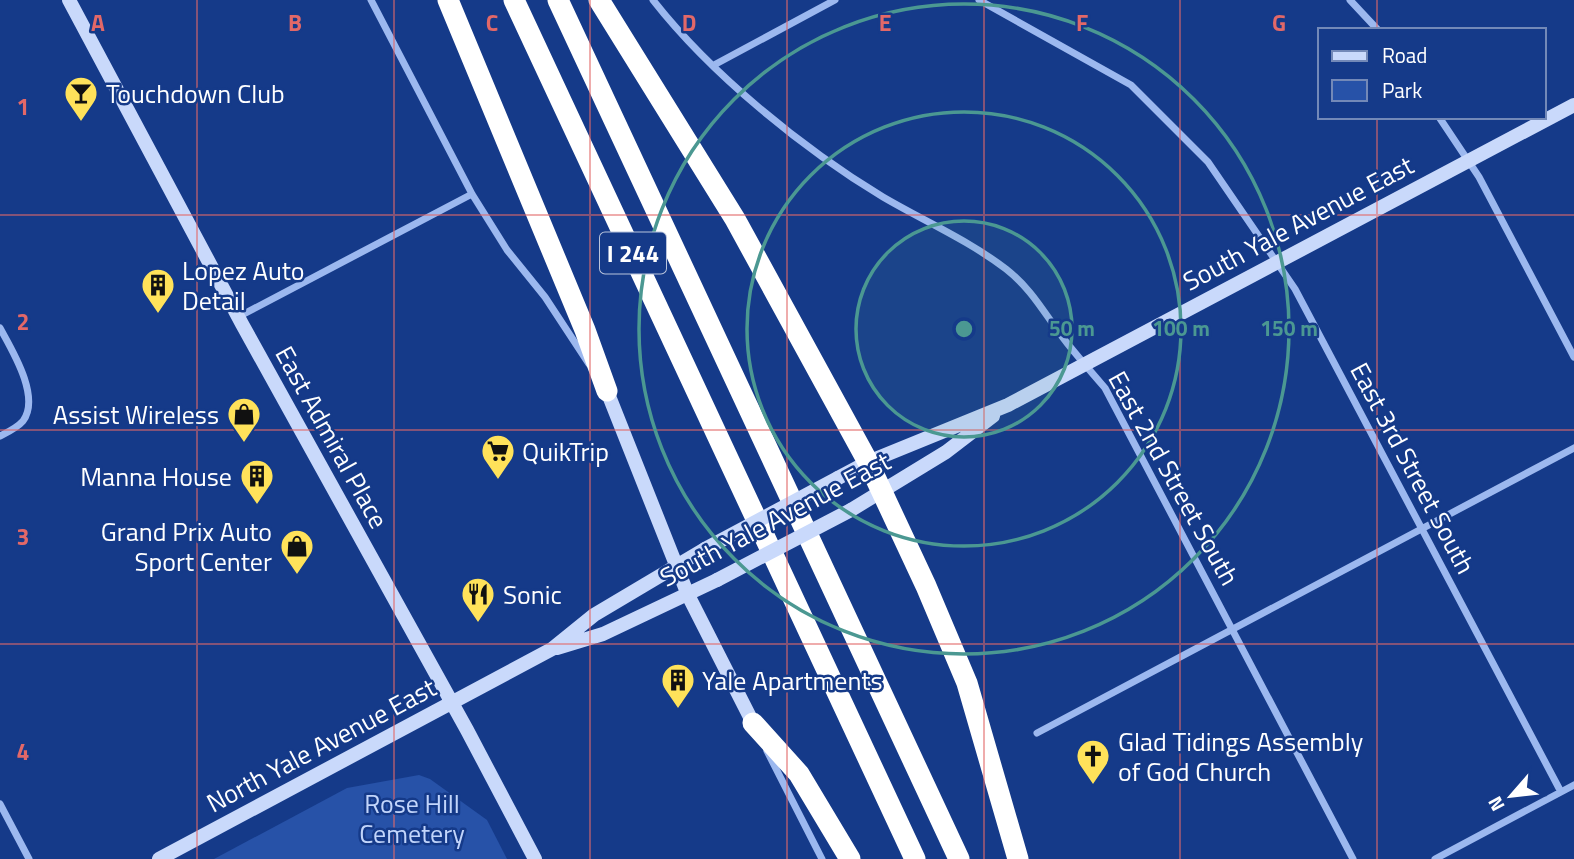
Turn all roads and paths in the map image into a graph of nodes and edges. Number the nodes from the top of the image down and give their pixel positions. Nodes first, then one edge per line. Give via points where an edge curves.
1 (69, 0) edge
2 (372, 0) edge
3 (448, 0) edge
4 (514, 0) edge
5 (558, 0) edge
6 (599, 0) edge
7 (653, 0) edge
8 (835, 0) edge
9 (979, 0) edge
10 (1350, 0) edge
11 (1376, 28) edge
12 (714, 65) junction
13 (1574, 104) edge
14 (1440, 119) edge
15 (1546, 119) edge
16 (1546, 119) edge
17 (1467, 161) junction
18 (472, 194) junction
19 (1275, 262) junction
20 (238, 317) junction
21 (0, 328) edge
22 (1574, 357) edge
23 (1085, 365) junction
24 (607, 391) junction
25 (1008, 405) junction
26 (0, 436) edge
27 (1574, 448) edge
28 (868, 463) junction
29 (883, 492) junction
30 (1421, 528) junction
31 (677, 565) junction
32 (688, 595) junction
33 (1233, 628) junction
34 (552, 649) junction
35 (505, 675) joint
36 (452, 704) junction
37 (752, 723) junction
38 (1037, 733) dead end
39 (1574, 785) edge
40 (1561, 792) junction
41 (0, 804) edge
42 (29, 859) edge
43 (159, 859) edge
44 (535, 859) edge
45 (822, 859) edge
46 (849, 859) edge
47 (915, 859) edge
48 (958, 859) edge
49 (1018, 859) edge
50 (1353, 859) edge
51 (1435, 859) edge

1 - 20 main road, East Admiral Place
2 - 18 street
3 - 24 highway
4 - 47 highway, I 244
5 - 48 highway, I 244
6 - 28 highway via 735,219
7 - 12 street, East 2nd Street South
8 - 12 street
9 - 19 street, East 3rd Street South via 1131,85 1208,162
10 - 11 street
12 - 23 street, East 2nd Street South via 807,147 1008,271 1037,298
13 - 15 main road, South Yale Avenue East
14 - 17 street
16 - 17 main road, South Yale Avenue East
17 - 19 main road, South Yale Avenue East
17 - 22 street
18 - 20 street
18 - 24 street
19 - 23 main road, South Yale Avenue East
19 - 30 street, East 3rd Street South via 1295,289
20 - 36 main road, East Admiral Place
21 - 26 street via 24,379 29,408 16,428
23 - 25 main road, South Yale Avenue East
23 - 33 street, East 2nd Street South via 1105,388
24 - 31 main road
25 - 28 main road, South Yale Avenue East
25 - 29 main road, South Yale Avenue East
27 - 30 street
28 - 29 highway
28 - 31 main road, South Yale Avenue East, bridge
29 - 32 main road, South Yale Avenue East, bridge
29 - 49 highway via 967,683
30 - 33 street
30 - 40 street, East 3rd Street South
31 - 32 main road
31 - 34 main road, South Yale Avenue East via 594,615
32 - 34 main road, South Yale Avenue East via 603,634
32 - 37 main road
33 - 38 street
33 - 50 street, East 2nd Street South
34 - 35 main road, South Yale Avenue East
35 - 36 main road, North Yale Avenue East
36 - 43 main road, North Yale Avenue East
36 - 44 main road, East Admiral Place
37 - 45 street
37 - 46 highway via 799,774
39 - 40 street
40 - 51 street
41 - 42 street

